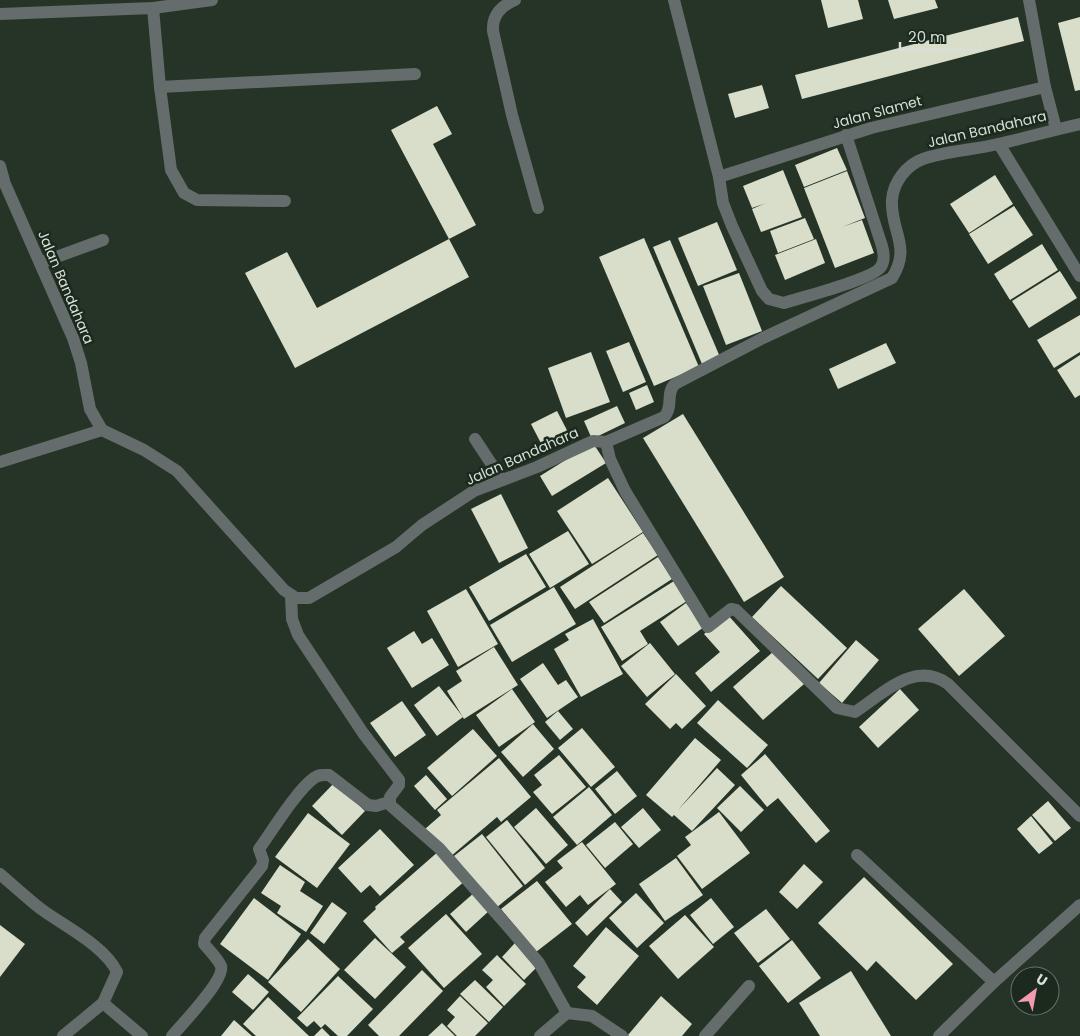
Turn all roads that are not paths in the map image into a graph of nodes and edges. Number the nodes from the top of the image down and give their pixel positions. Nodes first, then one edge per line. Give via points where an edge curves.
1 (212, 0) edge
2 (515, 0) edge
3 (674, 0) edge
4 (1029, 0) edge
5 (154, 8) junction
6 (0, 14) edge
7 (415, 74) dead end
8 (160, 87) junction
9 (1045, 87) junction
10 (1080, 124) edge
11 (1056, 129) junction
12 (846, 135) junction
13 (999, 144) junction
14 (1, 170) edge
15 (719, 176) junction
16 (284, 202) dead end
17 (538, 208) dead end
18 (103, 240) dead end
19 (40, 263) junction
20 (1080, 276) edge
21 (102, 430) junction
22 (475, 438) dead end
23 (606, 442) junction
24 (0, 462) edge
25 (502, 480) junction
26 (291, 595) junction
27 (389, 802) junction
28 (1080, 816) edge
29 (857, 856) dead end
30 (0, 874) edge
31 (1080, 905) edge
32 (994, 982) junction
33 (750, 986) dead end
34 (103, 1003) junction
35 (567, 1013) junction
36 (63, 1036) edge
37 (142, 1036) edge
38 (172, 1036) edge
39 (540, 1036) edge
40 (622, 1036) edge
41 (705, 1036) edge
42 (939, 1036) edge

1 - 5 street
2 - 17 street via 504,5 494,16 493,31
3 - 15 street
4 - 9 street
5 - 6 street
5 - 8 street
7 - 8 street
8 - 16 street via 171,170 184,193 197,200
9 - 11 street
9 - 12 street, Jalan Slamet
10 - 11 street, Jalan Bandahara
11 - 13 street, Jalan Bandahara
12 - 15 street, Jalan Slamet
12 - 15 street via 884,253 883,262 878,270 854,280 784,303 769,299 762,291 732,226
13 - 20 street
13 - 23 street, Jalan Bandahara via 922,159 901,176 894,188 892,201 901,254 892,278 763,338 675,384 670,392 670,410 664,417
14 - 19 street, Jalan Bandahara
18 - 19 street
19 - 21 street, Jalan Bandahara via 73,338 90,408
21 - 24 street
21 - 26 street via 178,471
22 - 25 street
23 - 25 street, Jalan Bandahara via 593,441
23 - 28 street via 625,491 708,627 731,609 736,610 838,708 847,711 855,712 909,677 920,674 936,676 948,684
25 - 26 street, Jalan Bandahara via 474,491 422,525 396,547 308,598
26 - 27 street via 292,619 298,635 363,733 400,780 400,786
27 - 35 street via 439,848 539,963
27 - 38 street via 368,805 329,775 321,774 314,778 259,849 262,866 205,938 204,944 221,966 220,975
29 - 32 street
30 - 34 street via 39,908 112,961 117,972
31 - 32 street
32 - 42 street
33 - 41 street
34 - 36 street
34 - 37 street
35 - 39 street
35 - 40 street via 592,1016

